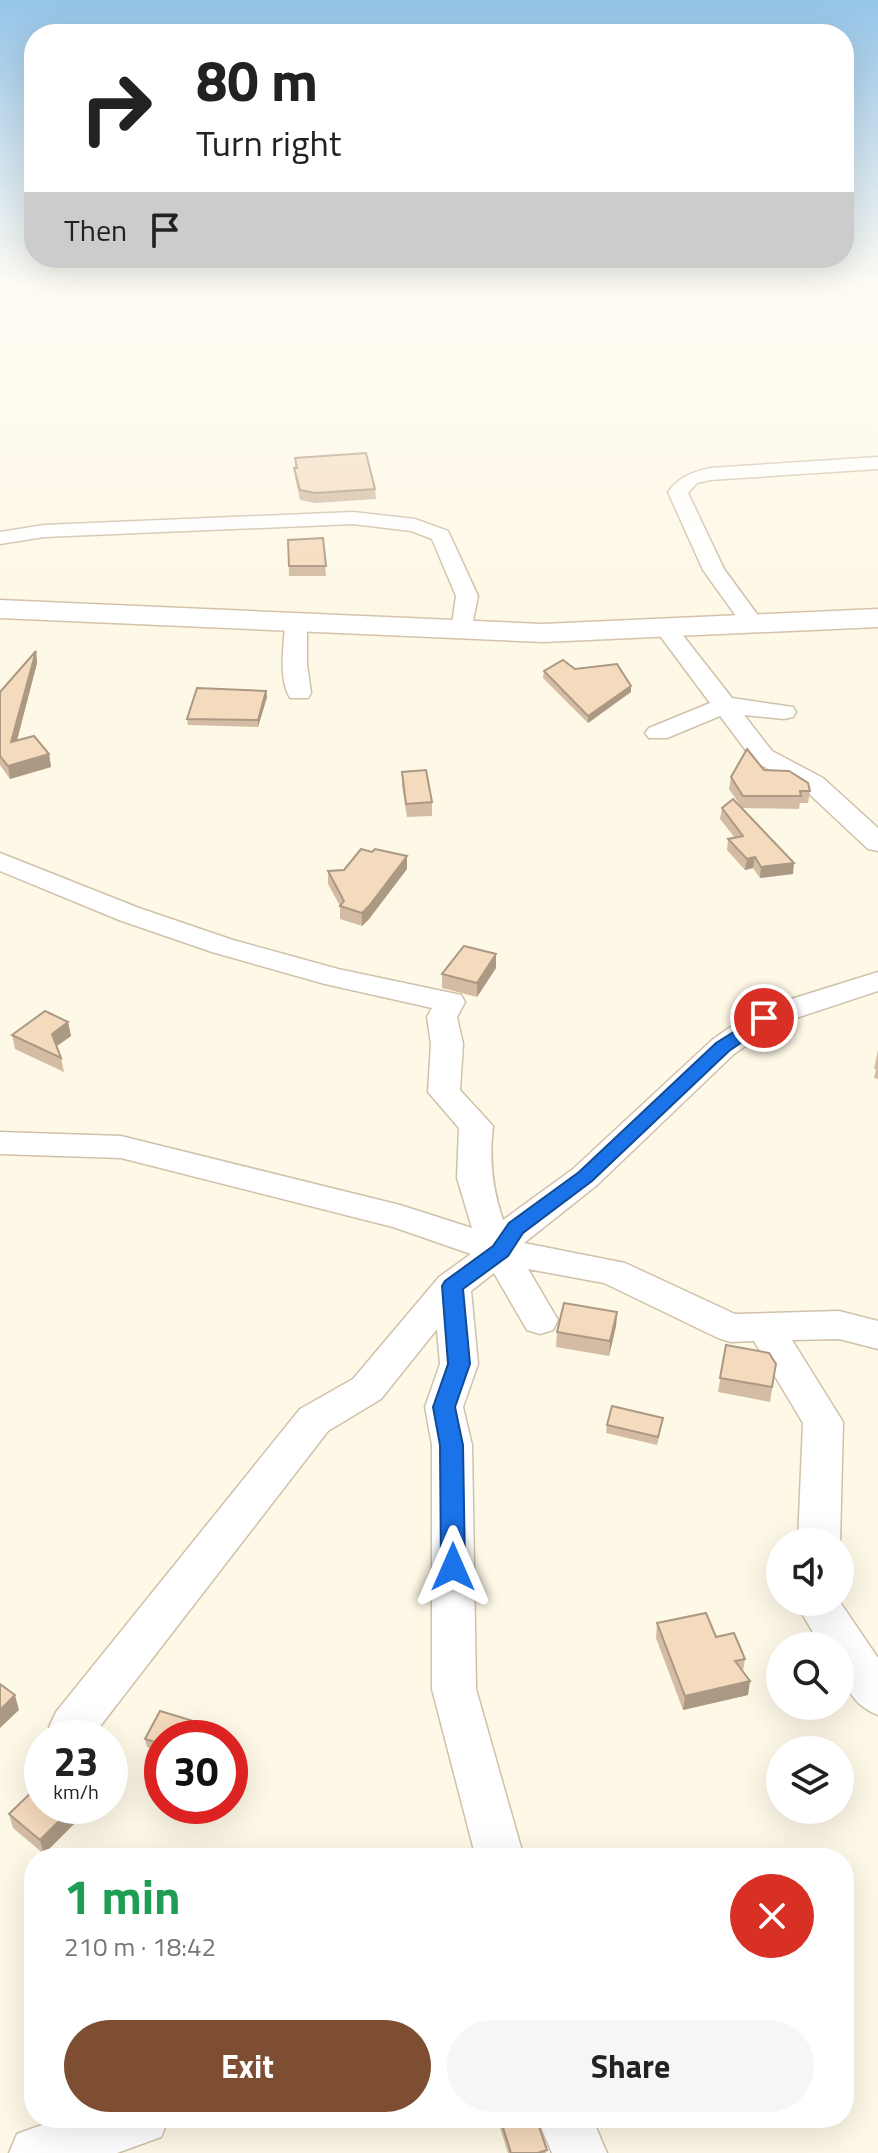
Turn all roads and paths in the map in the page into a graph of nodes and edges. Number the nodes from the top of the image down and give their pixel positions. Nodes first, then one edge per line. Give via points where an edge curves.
1 (878, 463) edge
2 (0, 538) edge
3 (0, 609) edge
4 (878, 618) edge
5 (296, 623) junction
6 (754, 625) junction
7 (666, 629) junction
8 (462, 631) junction
9 (299, 693) dead end
10 (725, 705) junction
11 (784, 712) dead end
12 (658, 733) dead end
13 (878, 843) edge
14 (0, 861) edge
15 (878, 981) edge
16 (0, 1143) edge
17 (500, 1251) junction
18 (452, 1286) junction
19 (540, 1320) dead end
20 (764, 1327) junction
21 (878, 1335) edge
22 (819, 1528) edge
23 (825, 1616) edge
24 (878, 1695) edge
25 (78, 1720) edge
26 (497, 1848) edge
27 (112, 2128) edge
28 (569, 2128) edge
29 (36, 2153) edge
30 (580, 2153) edge

1 - 6 street via 710,474 690,479 678,492 714,570
2 - 8 street via 44,531 353,518 415,525 441,535 467,596
3 - 5 street
4 - 6 street
5 - 8 street
5 - 9 street
6 - 7 street
7 - 8 street
7 - 10 street
10 - 11 street
10 - 12 street
10 - 13 street via 763,756 814,784
14 - 17 street via 146,920 249,953 360,986 450,1002 442,1017 447,1044 444,1092 476,1126 470,1154 479,1204
15 - 17 street via 764,1018 723,1047 585,1177 516,1228
16 - 17 street via 121,1147 400,1217
17 - 18 street
17 - 19 street
17 - 20 street via 612,1272 731,1328
18 - 25 street via 367,1389 314,1420
18 - 26 street via 459,1364 444,1407 452,1445 454,1689
20 - 21 street via 839,1325
20 - 22 street via 823,1422
23 - 24 street
27 - 29 street
28 - 30 street

